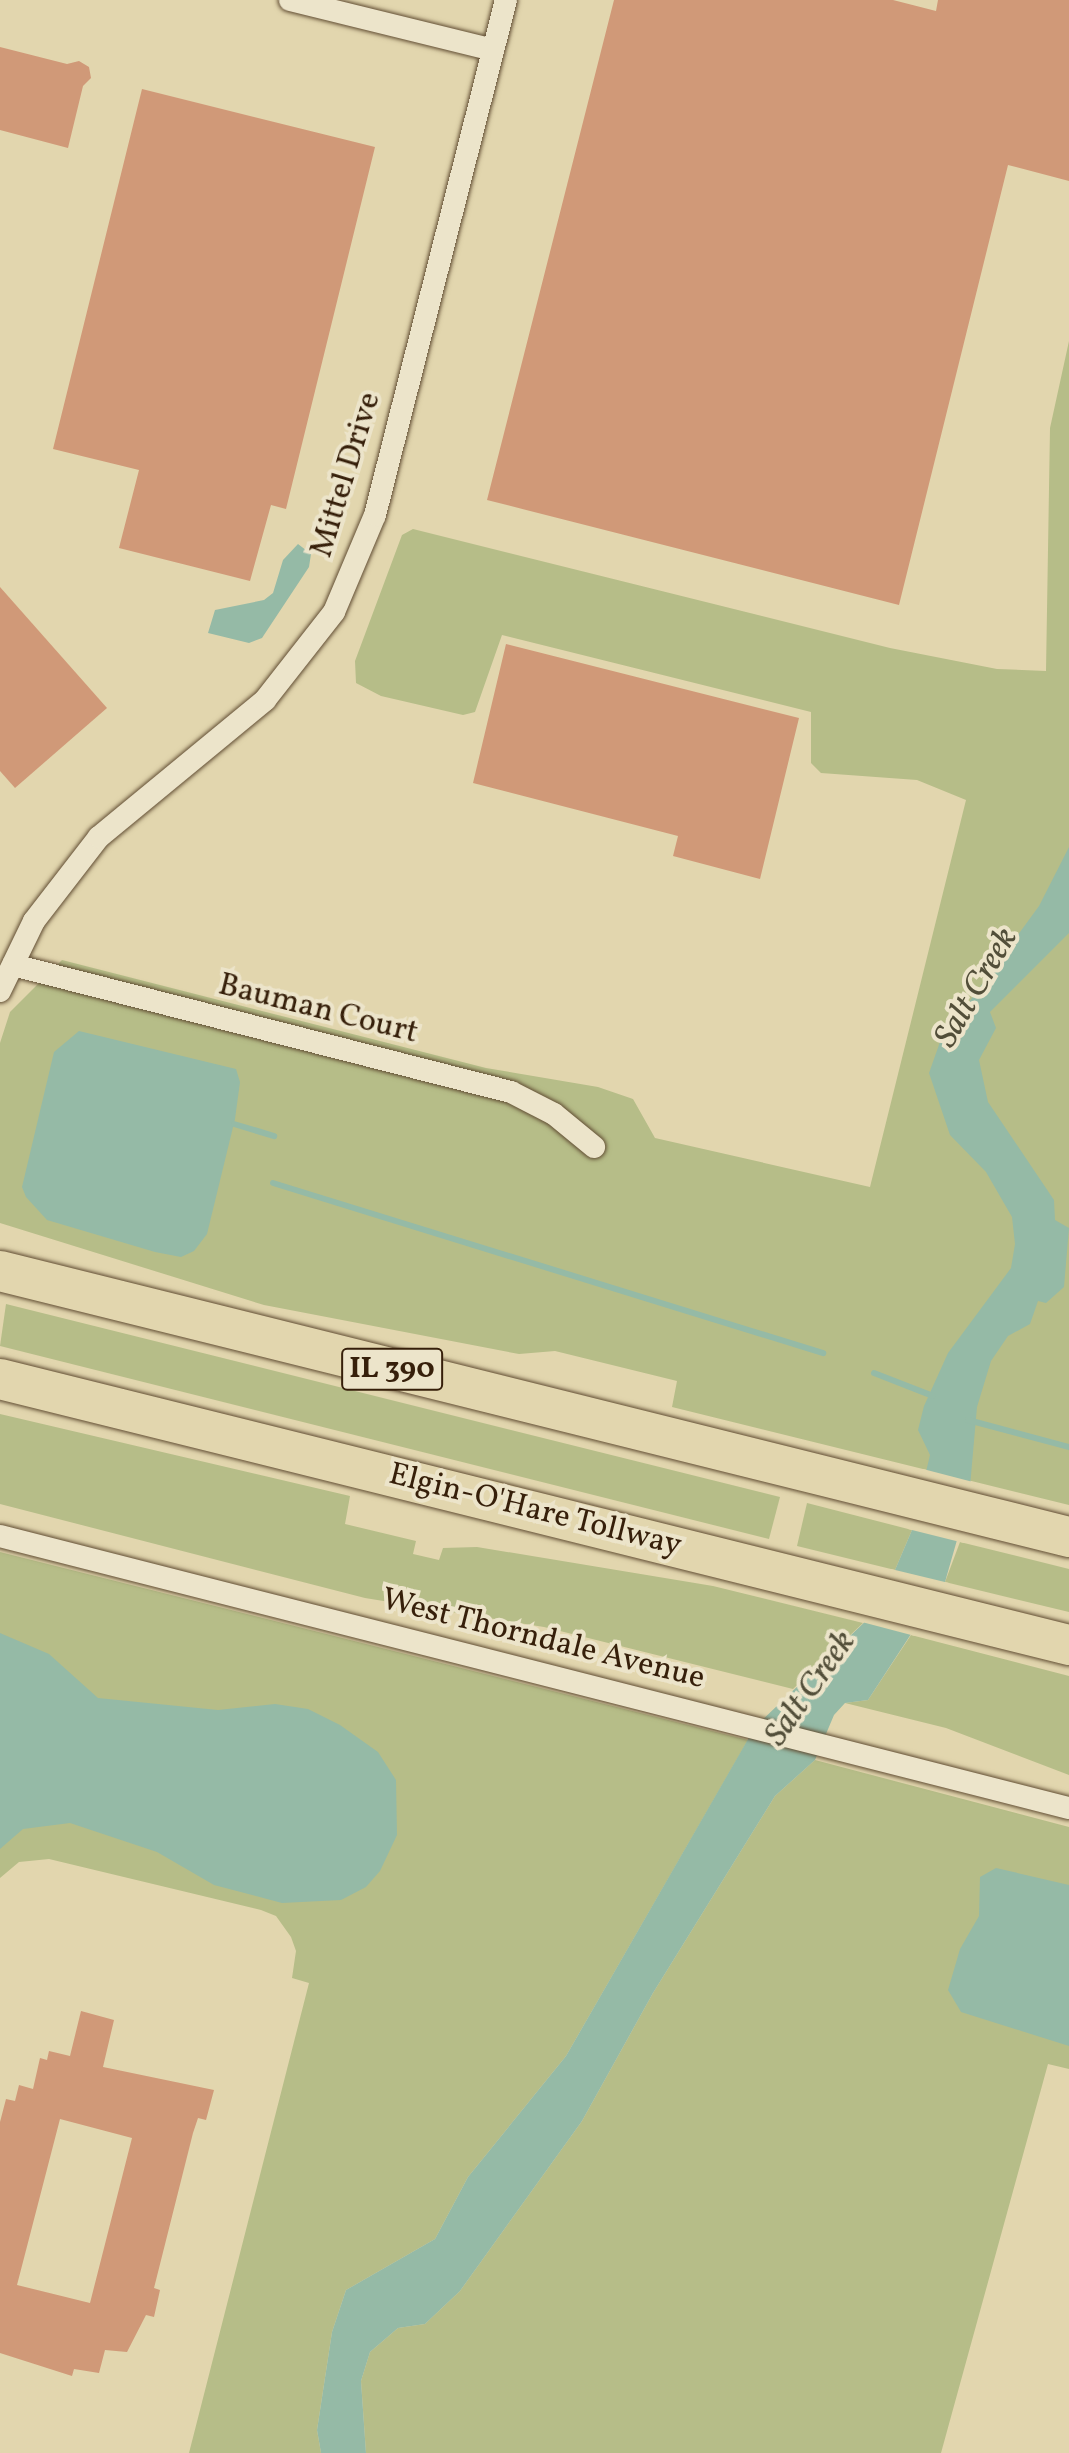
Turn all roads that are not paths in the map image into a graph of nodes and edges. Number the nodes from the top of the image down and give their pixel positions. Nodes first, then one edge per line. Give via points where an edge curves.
1 (290, 0) edge
2 (506, 0) edge
3 (493, 50) junction
4 (13, 965) junction
5 (0, 991) edge
6 (594, 1147) dead end
7 (7, 1270) edge
8 (0, 1379) edge
9 (0, 1536) edge
10 (1069, 1537) edge
11 (1069, 1645) edge
12 (1069, 1808) edge

1 - 3 street
2 - 3 street, Mittel Drive
3 - 4 street, Mittel Drive via 375,515 334,612 265,700 99,837 34,921
4 - 5 street, Mittel Drive
4 - 6 street, Bauman Court via 511,1092 554,1114
7 - 10 highway, IL 390
8 - 11 highway, Elgin-O'Hare Tollway
9 - 12 street, West Thorndale Avenue

